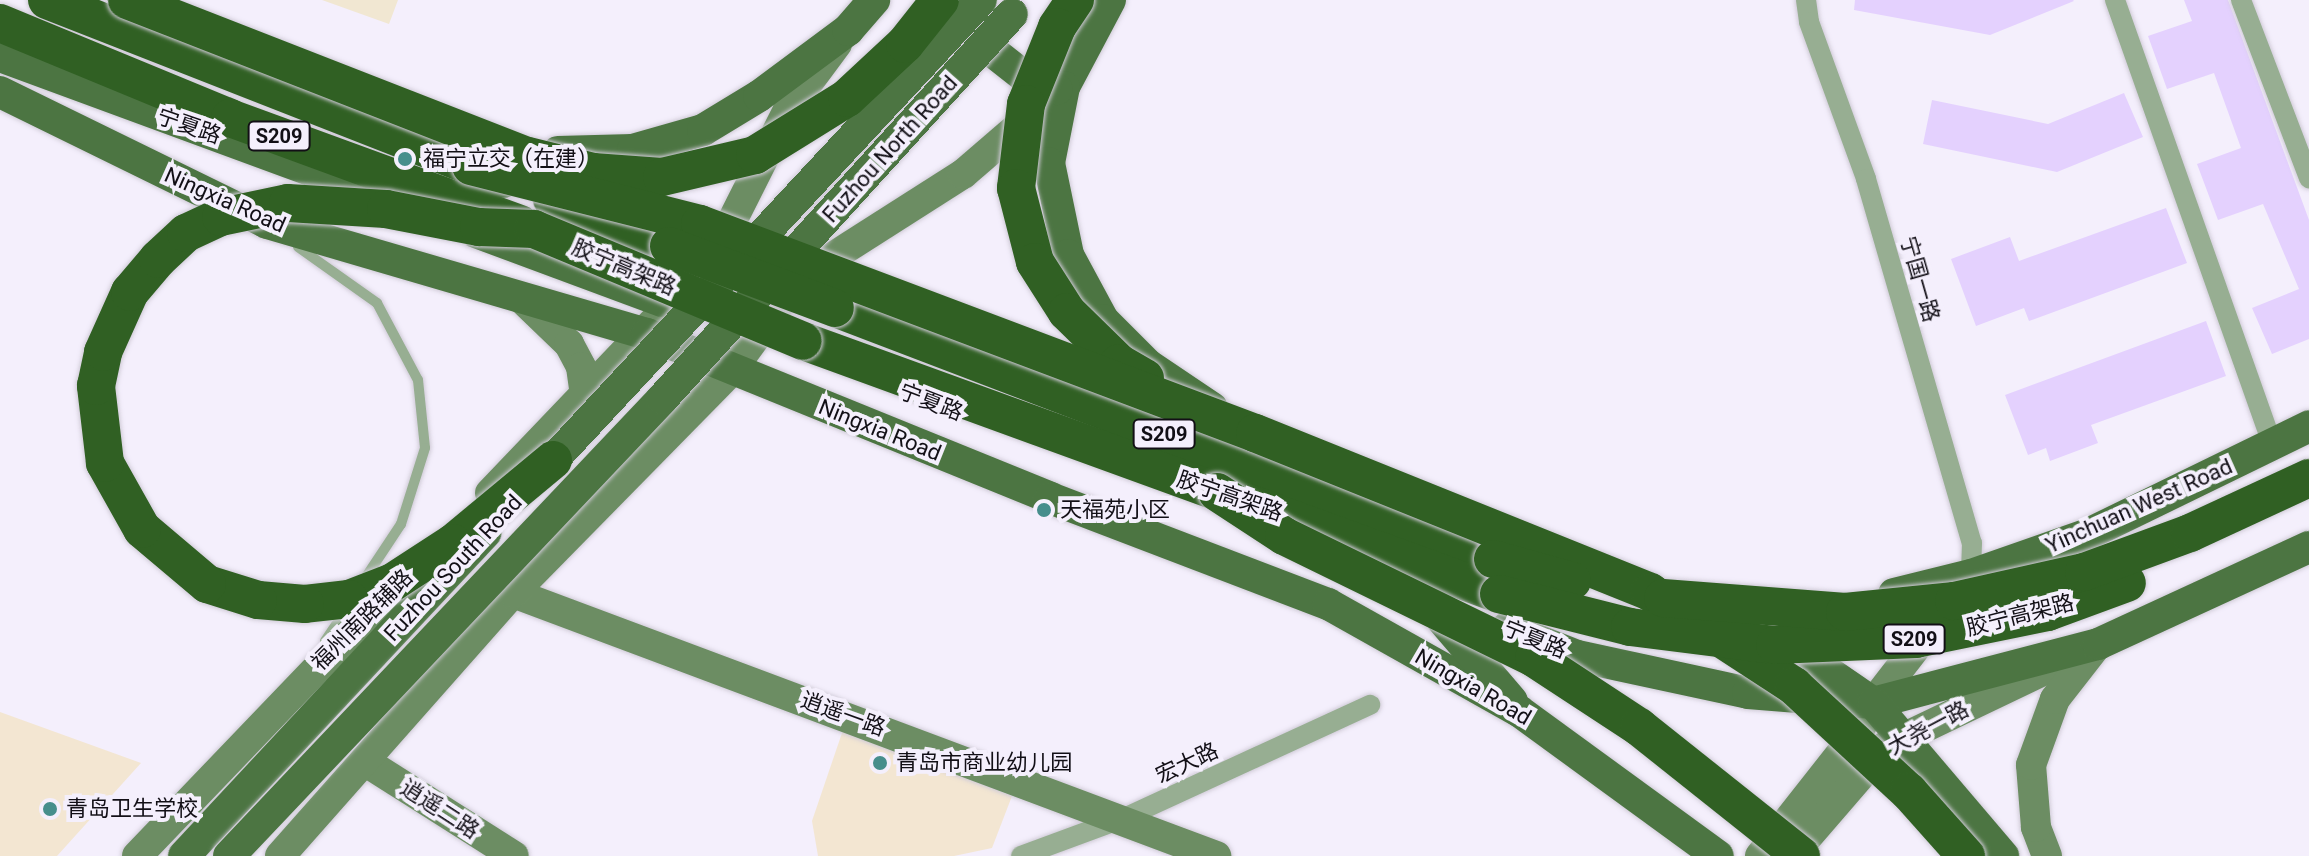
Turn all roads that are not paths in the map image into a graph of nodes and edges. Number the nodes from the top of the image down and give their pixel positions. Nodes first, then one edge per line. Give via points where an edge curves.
1 (47, 0) edge
2 (73, 0) edge
3 (127, 0) edge
4 (874, 0) edge
5 (926, 0) edge
6 (940, 0) edge
7 (981, 0) edge
8 (1075, 0) edge
9 (1110, 0) edge
10 (1806, 0) edge
11 (2115, 0) edge
12 (2241, 0) edge
13 (1017, 7) edge
14 (0, 23) edge
15 (848, 30) junction
16 (0, 56) edge
17 (1064, 87) junction
18 (0, 92) edge
19 (0, 105) edge
20 (38, 126) dead end
21 (424, 135) junction
22 (77, 146) dead end
23 (471, 166) junction
24 (2309, 178) edge
25 (534, 229) junction
26 (720, 247) junction
27 (798, 279) junction
28 (722, 280) joint
29 (756, 296) joint
30 (520, 297) junction
31 (672, 305) junction
32 (647, 334) junction
33 (759, 337) junction
34 (731, 371) junction
35 (585, 396) junction
36 (1209, 405) junction
37 (2309, 426) edge
38 (1259, 443) junction
39 (2272, 444) junction
40 (1344, 456) junction
41 (553, 460) junction
42 (2309, 478) edge
43 (1217, 492) junction
44 (2309, 504) edge
45 (2309, 547) edge
46 (1971, 575) junction
47 (1634, 577) junction
48 (1417, 592) junction
49 (513, 593) junction
50 (2098, 644) junction
51 (297, 685) junction
52 (1873, 703) junction
53 (1370, 705) dead end
54 (1519, 711) junction
55 (1903, 737) junction
56 (366, 762) junction
57 (1124, 818) junction
58 (137, 856) edge
59 (184, 856) edge
60 (229, 856) edge
61 (280, 856) edge
62 (514, 856) edge
63 (1021, 856) edge
64 (1216, 856) edge
65 (1718, 856) edge
66 (1760, 856) edge
67 (1791, 856) edge
68 (1801, 856) edge
69 (1966, 856) edge
70 (2003, 856) edge
71 (2047, 856) edge

1 - 23 highway, 胶宁高架路 / S209
2 - 21 main road
3 - 6 highway, bridge via 528,156 593,172 662,177 755,155 847,98 905,44
4 - 15 main road
5 - 17 main road via 1025,77 1053,91
7 - 28 main road, Fuzhou North Road, bridge
8 - 38 highway, bridge via 1057,27 1026,104 1016,188 1035,262 1067,312 1119,363
9 - 17 main road
10 - 46 street, 宁国一路 via 1809,22 1866,179 1972,543
11 - 39 street
12 - 24 street
13 - 29 main road, Fuzhou North Road, bridge
14 - 25 highway, 胶宁高架路 / S209 via 230,118
15 - 21 main road via 703,130 633,150 583,155
15 - 26 main road, 福州南路辅路 via 788,110
16 - 31 main road, 宁夏路
17 - 27 main road via 963,174
17 - 36 main road via 1049,163 1068,255 1103,320 1148,365
18 - 30 main road, Ningxia Road via 267,223
19 - 20 lane
21 - 26 main road
22 - 51 lane via 316,255 377,303 418,380 425,448 401,524
23 - 38 highway, 胶宁高架路, bridge via 700,224
23 - 42 highway, 胶宁高架路 / S209, bridge via 1493,559 1621,595 1845,612 1954,601 2084,572 2190,533
25 - 41 highway, bridge via 479,227 343,205 288,203 221,217 186,233 130,292 103,352 96,386 97,424 120,498 175,562 207,584 258,600 305,604 349,599 423,565
25 - 43 highway, 胶宁高架路 / S209, bridge via 803,341
26 - 27 main road
26 - 31 main road, 福州南路辅路
27 - 33 main road
27 - 38 main road
28 - 41 main road, Fuzhou South Road, bridge
29 - 60 main road, Fuzhou South Road, bridge
30 - 32 main road, Ningxia Road
30 - 35 main road via 569,344 581,367
31 - 32 main road, 福州南路辅路
31 - 33 main road, 宁夏路
32 - 34 main road, Ningxia Road
32 - 35 main road, 福州南路辅路
33 - 34 main road
33 - 48 main road, 宁夏路
34 - 49 main road
34 - 54 main road, Ningxia Road via 1328,604
35 - 51 main road, 福州南路辅路
36 - 38 main road
36 - 40 main road
37 - 39 main road, Yinchuan West Road
38 - 40 main road
38 - 47 main road via 1529,552
38 - 69 highway, bridge via 1650,592 1794,686 1909,792
39 - 46 main road, Yinchuan West Road via 2086,535
40 - 47 main road
41 - 59 main road, Fuzhou South Road, bridge
43 - 44 highway, 胶宁高架路 / S209, bridge via 1499,594 1630,627 1775,645 1916,639 2048,612 2165,568
43 - 68 highway, bridge via 1284,536 1534,658 1639,727
45 - 50 main road
46 - 47 main road, Yinchuan West Road via 1888,596 1812,597 1741,596
46 - 52 main road, 大尧一路
47 - 52 main road via 1761,626
48 - 52 main road, 宁夏路 via 1577,656 1748,693
48 - 54 main road via 1481,660
49 - 56 main road
49 - 57 main road, 逍遥一路
50 - 52 main road
50 - 55 main road, 大尧一路
50 - 71 main road via 2055,699 2031,765 2036,827
51 - 58 main road, 福州南路辅路
52 - 55 main road
52 - 66 main road, 大尧一路 via 1860,729
53 - 57 street, 宏大路
54 - 65 main road, Ningxia Road
55 - 67 main road, 大尧一路 via 1886,746
55 - 70 main road
56 - 61 main road
56 - 62 main road, 逍遥二路
57 - 63 street, 宏大路
57 - 64 main road, 逍遥一路

